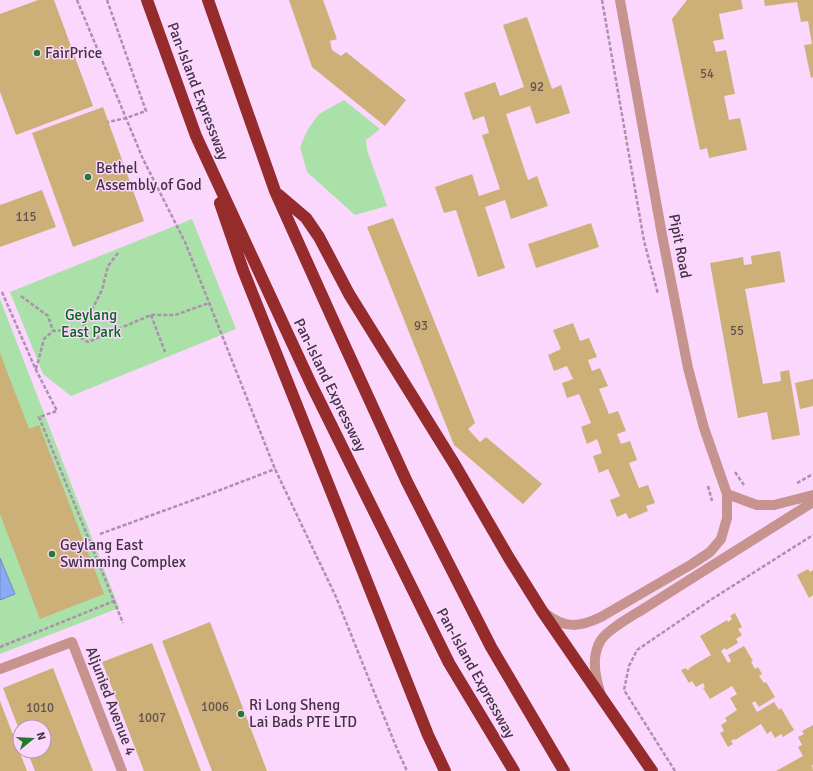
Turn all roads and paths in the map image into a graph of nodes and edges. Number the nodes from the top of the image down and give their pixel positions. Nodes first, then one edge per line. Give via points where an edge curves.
1 (77, 0) edge
2 (107, 0) edge
3 (146, 0) edge
4 (208, 0) edge
5 (620, 0) edge
6 (126, 118) junction
7 (108, 122) dead end
8 (196, 136) junction
9 (275, 191) junction
10 (118, 253) dead end
11 (2, 292) dead end
12 (21, 296) dead end
13 (209, 303) junction
14 (151, 316) junction
15 (53, 331) junction
16 (78, 337) junction
17 (165, 352) dead end
18 (36, 370) junction
19 (275, 469) junction
20 (733, 470) dead end
21 (751, 488) dead end
22 (727, 494) junction
23 (813, 495) edge
24 (813, 502) edge
25 (100, 534) dead end
26 (813, 535) edge
27 (114, 601) junction
28 (542, 611) junction
29 (122, 623) dead end
30 (0, 647) edge
31 (0, 668) edge
32 (602, 700) junction
33 (122, 771) edge
34 (407, 771) edge
35 (445, 771) edge
36 (514, 771) edge
37 (564, 771) edge
38 (652, 771) edge
39 (675, 771) edge

1 - 6 path
2 - 6 path via 146,111
3 - 8 highway, Pan-Island Expressway
4 - 9 highway, Pan-Island Expressway
5 - 22 street, Pipit Road via 688,368 704,428
6 - 7 path
6 - 13 path via 143,159 185,242
8 - 35 highway via 243,270 428,735
8 - 36 highway, Pan-Island Expressway via 312,386 449,663
9 - 28 highway via 306,218 319,237 349,294 456,465
9 - 37 highway, Pan-Island Expressway via 408,482 492,647
10 - 16 path via 108,266 102,290
11 - 18 path
12 - 15 path via 48,316
13 - 14 path via 175,315
13 - 19 path
14 - 16 path via 88,342
14 - 17 path
15 - 16 path via 66,330
15 - 18 path via 44,338
18 - 27 path via 58,410 39,417
19 - 25 path
19 - 34 path via 336,597
20 - 21 path via 744,485
22 - 23 street via 757,505 774,505
22 - 28 street, Pipit Road via 727,518 721,539 710,552 692,564 587,624 563,624
24 - 32 street via 612,629 602,639 595,664
26 - 39 path via 637,650 629,666 624,690
27 - 29 path
27 - 30 path
28 - 32 highway
31 - 33 street, Aljunied Avenue 4 via 72,642
32 - 38 highway

